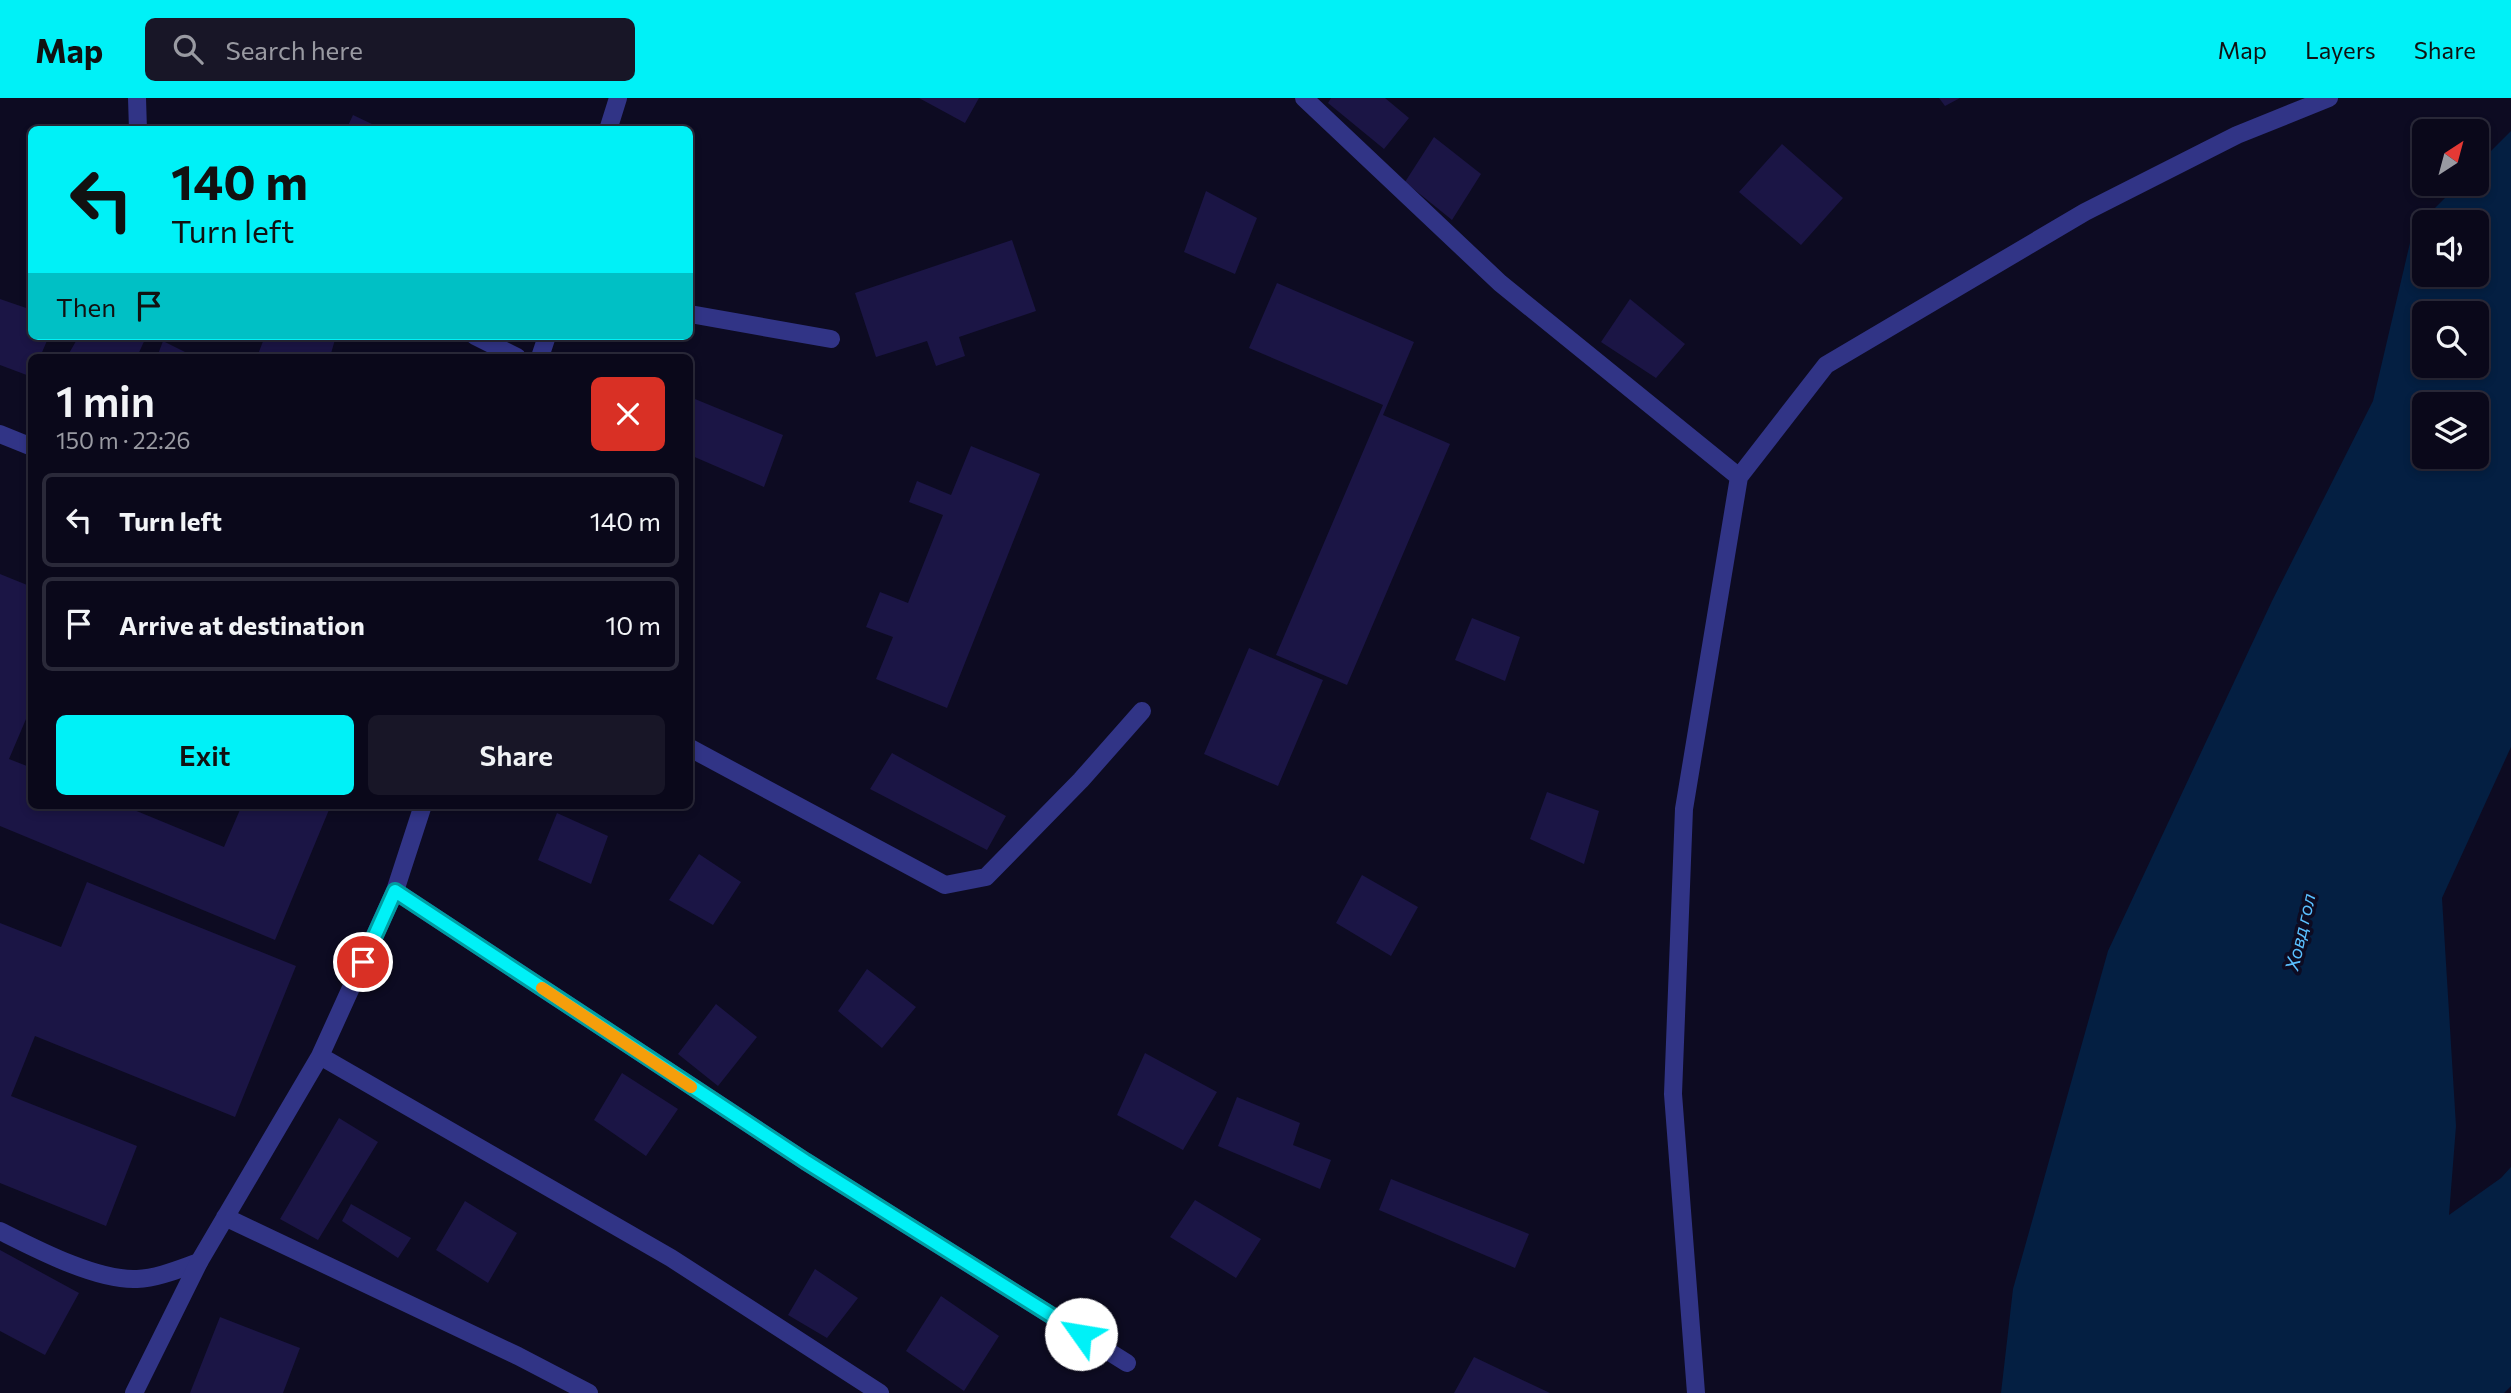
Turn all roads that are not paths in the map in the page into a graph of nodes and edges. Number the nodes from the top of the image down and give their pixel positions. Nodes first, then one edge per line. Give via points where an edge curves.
1 (137, 98) edge
2 (618, 98) edge
3 (1304, 98) edge
4 (2329, 98) edge
5 (138, 126) edge
6 (609, 126) edge
7 (693, 315) edge
8 (831, 339) dead end
9 (483, 340) edge
10 (511, 354) edge
11 (0, 435) edge
12 (28, 446) edge
13 (1738, 477) junction
14 (1142, 711) dead end
15 (693, 750) edge
16 (422, 809) edge
17 (395, 891) junction
18 (320, 1056) junction
19 (225, 1217) junction
20 (0, 1231) edge
21 (199, 1262) junction
22 (1127, 1363) dead end
23 (134, 1393) edge
24 (589, 1393) edge
25 (880, 1393) edge
26 (1696, 1393) edge

1 - 5 street
2 - 6 street
3 - 13 street via 1500,283
4 - 13 street via 2237,135 2085,212 1826,365
7 - 8 street
9 - 10 street
11 - 12 street
13 - 26 street via 1684,809 1673,1094
14 - 15 street via 986,877 944,885
16 - 17 street
17 - 18 street
17 - 22 street via 805,1161
18 - 19 street
18 - 25 street via 671,1258
19 - 21 street
19 - 24 street
20 - 21 street via 102,1276 148,1278
21 - 23 street

